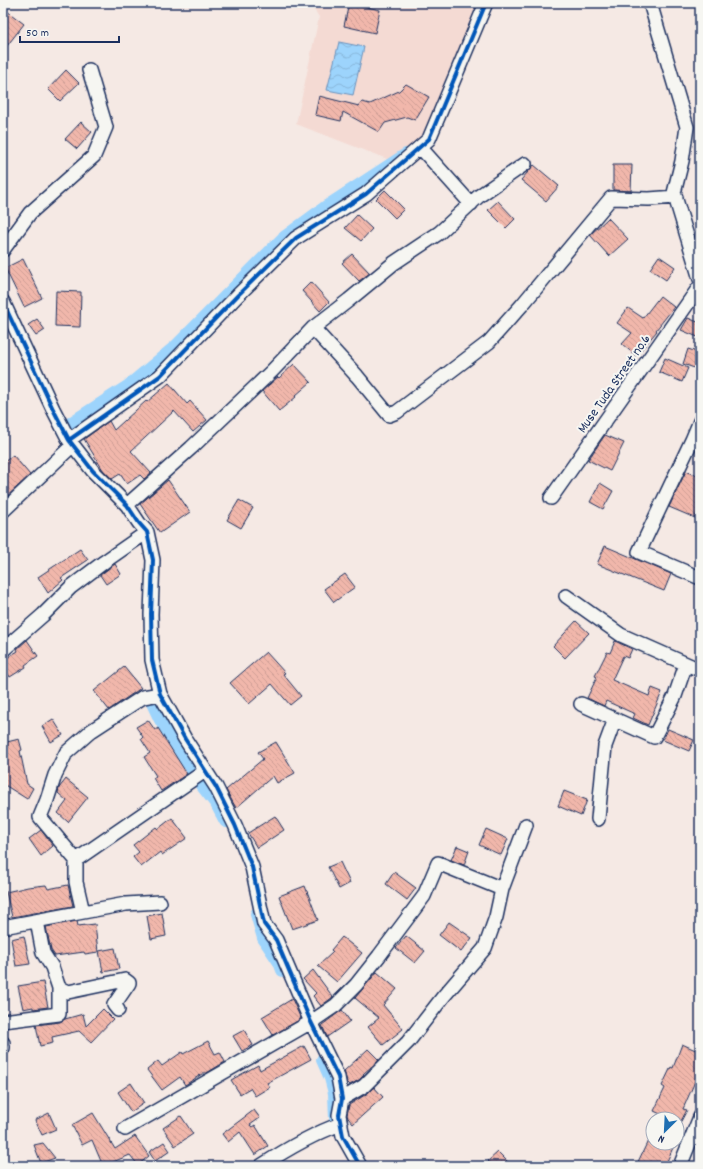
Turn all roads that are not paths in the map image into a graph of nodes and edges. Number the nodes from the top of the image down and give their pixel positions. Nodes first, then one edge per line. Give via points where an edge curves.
1 (486, 3) edge
2 (650, 3) edge
3 (89, 70) dead end
4 (420, 147) junction
5 (525, 164) dead end
6 (676, 197) junction
7 (470, 204) junction
8 (3, 250) edge
9 (700, 280) edge
10 (700, 286) edge
11 (3, 302) edge
12 (6, 318) edge
13 (313, 328) junction
14 (700, 420) edge
15 (71, 442) junction
16 (551, 498) dead end
17 (127, 505) junction
18 (3, 511) edge
19 (147, 532) junction
20 (700, 578) edge
21 (566, 596) dead end
22 (3, 650) edge
23 (686, 664) junction
24 (700, 670) edge
25 (160, 694) junction
26 (581, 704) dead end
27 (615, 719) junction
28 (200, 774) junction
29 (598, 819) dead end
30 (526, 825) dead end
31 (76, 860) junction
32 (502, 889) junction
33 (160, 902) dead end
34 (83, 912) junction
35 (37, 921) junction
36 (3, 927) edge
37 (60, 988) junction
38 (118, 1010) dead end
39 (3, 1021) edge
40 (311, 1022) junction
41 (3, 1043) edge
42 (3, 1048) edge
43 (342, 1099) junction
44 (700, 1117) edge
45 (341, 1124) junction
46 (125, 1129) dead end
47 (261, 1166) edge
48 (360, 1166) edge
49 (680, 1166) edge

1 - 4 street via 429,139
2 - 6 street via 687,127 674,193
3 - 8 street via 106,127 94,156 30,213
4 - 7 street
4 - 15 street via 366,194 296,238 160,376
5 - 7 street
6 - 9 street
6 - 13 street via 611,198 489,342 396,412 388,415
7 - 13 street via 438,233 394,262
10 - 16 street, Muse Tuda Street no.6
11 - 12 street
12 - 15 street
13 - 17 street via 272,371
14 - 20 street via 639,552
15 - 17 street via 93,470
15 - 18 street
17 - 19 street
19 - 22 street via 71,587 43,616
19 - 25 street via 154,560 152,660
21 - 23 street via 621,635
23 - 24 street
23 - 27 street via 675,696 654,737
25 - 28 street
25 - 31 street via 143,697 92,731 66,753 54,775 40,817
26 - 27 street
27 - 29 street via 605,746
28 - 31 street
28 - 40 street via 216,787 235,825 252,867 264,924 276,940
30 - 32 street
31 - 34 street via 76,882
32 - 40 street via 438,863 424,896 380,956 336,1005
32 - 43 street via 485,948 408,1042 364,1086
33 - 34 street via 126,904
34 - 35 street
35 - 36 street
35 - 37 street via 44,953
37 - 38 street via 68,992 124,980 129,983 114,1005
37 - 39 street via 59,1014
40 - 43 street via 338,1077
40 - 46 street
41 - 42 street
43 - 45 street via 339,1115
44 - 49 street
45 - 47 street via 293,1145
45 - 48 street via 343,1136

